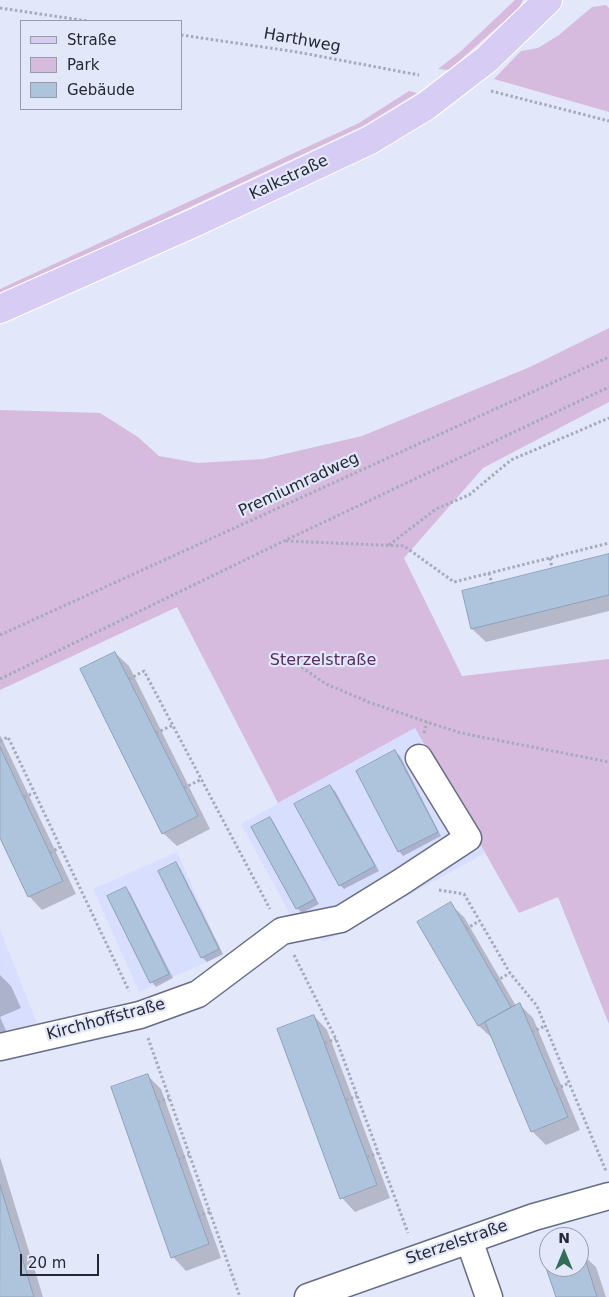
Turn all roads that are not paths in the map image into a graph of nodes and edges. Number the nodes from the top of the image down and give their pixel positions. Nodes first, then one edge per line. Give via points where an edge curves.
1 (548, 0) edge
2 (0, 309) edge
3 (418, 758) dead end
4 (0, 1047) edge
5 (609, 1196) edge
6 (469, 1240) junction
7 (308, 1297) edge
8 (489, 1297) edge

1 - 2 main road, Kalkstraße, bridge via 487,58 426,106 362,144
3 - 4 street, Kirchhoffstraße via 468,838 341,919 282,932 198,994 140,1015
5 - 6 street, Sterzelstraße
6 - 7 street, Sterzelstraße
6 - 8 street

